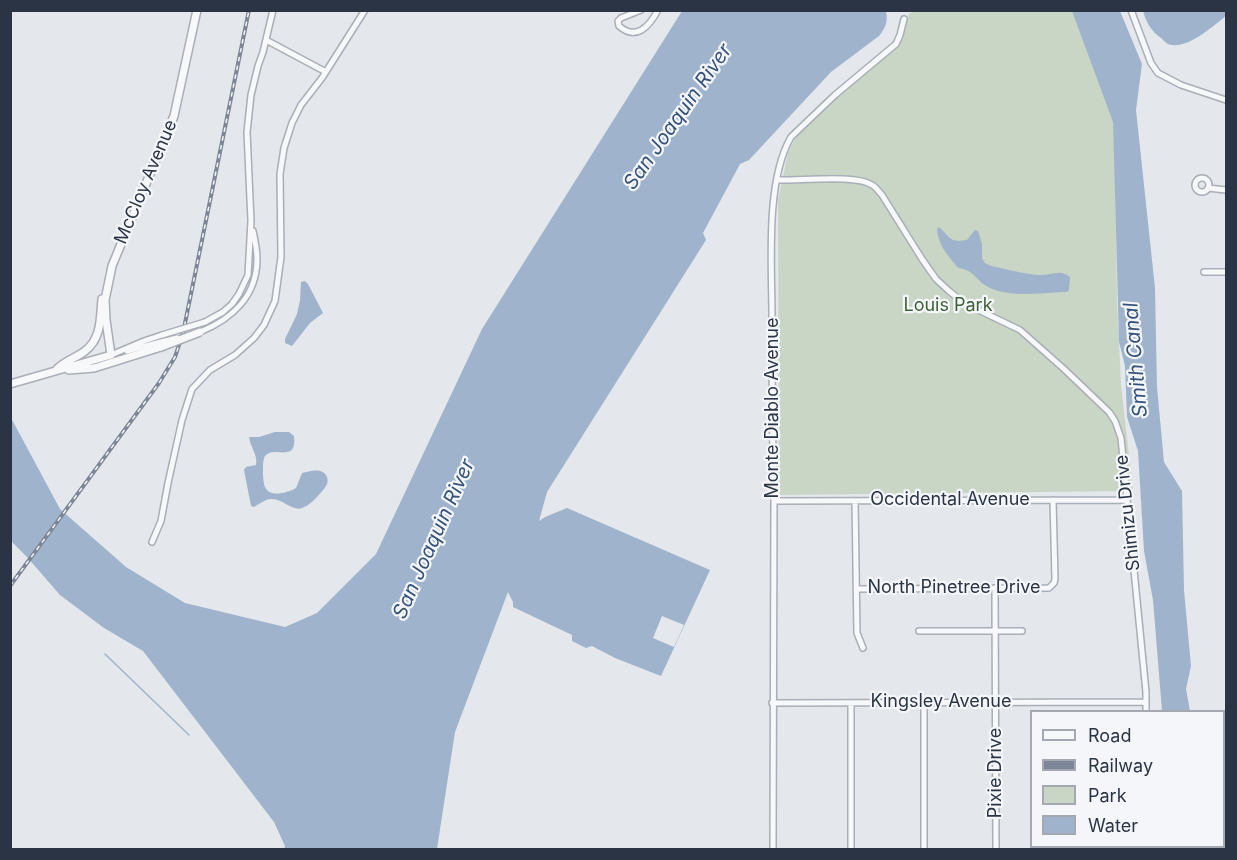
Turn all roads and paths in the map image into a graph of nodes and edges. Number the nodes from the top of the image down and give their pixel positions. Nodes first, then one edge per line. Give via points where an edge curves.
1 (197, 10) edge
2 (273, 10) edge
3 (365, 10) edge
4 (641, 10) edge
5 (658, 10) edge
6 (1131, 10) edge
7 (904, 19) dead end
8 (266, 40) junction
9 (326, 72) junction
10 (1227, 100) edge
11 (777, 180) junction
12 (1208, 188) dead end
13 (1227, 190) edge
14 (251, 221) junction
15 (121, 241) junction
16 (1204, 272) dead end
17 (1227, 272) edge
18 (202, 331) joint
19 (162, 341) junction
20 (111, 355) junction
21 (55, 371) junction
22 (11, 384) edge
23 (1053, 500) junction
24 (1127, 500) junction
25 (774, 501) junction
26 (855, 501) junction
27 (152, 542) dead end
28 (995, 588) junction
29 (857, 589) junction
30 (919, 631) dead end
31 (996, 631) junction
32 (1022, 631) dead end
33 (863, 648) dead end
34 (996, 702) junction
35 (1146, 702) junction
36 (772, 703) junction
37 (851, 703) junction
38 (924, 703) junction
39 (1146, 710) edge
40 (773, 849) edge
41 (851, 849) edge
42 (924, 849) edge
43 (996, 849) edge

1 - 15 street, McCloy Avenue via 174,116
2 - 8 street
3 - 9 street
4 - 5 street via 621,18 619,26 633,33 650,24
6 - 10 street via 1158,73
7 - 11 street, Monte Diablo Avenue via 896,44 795,132 787,143
8 - 9 street
8 - 14 street via 251,95 247,132
9 - 27 street via 301,105 281,163 280,257 275,301 254,338 210,370 192,389 161,521
11 - 24 street, Shimizu Drive via 850,179 873,185 936,279 964,303 1020,330 1103,405 1121,438
11 - 25 street, Monte Diablo Avenue via 772,237
12 - 13 street
14 - 18 street via 257,261 249,292 225,320
14 - 19 street, bridge via 248,275 239,294 223,312
15 - 20 street, McCloy Avenue via 105,300
15 - 21 street via 104,278 100,329 85,351
16 - 17 street
18 - 19 street, bridge
19 - 20 street via 144,341
19 - 21 street via 94,368
20 - 21 street
21 - 22 street
23 - 24 street, Occidental Avenue
23 - 26 street, Occidental Avenue
23 - 28 street, North Pinetree Drive via 1054,583 1046,589
24 - 35 street, Shimizu Drive
25 - 26 street, Occidental Avenue
25 - 36 street, Monte Diablo Avenue
26 - 29 street
28 - 29 street, North Pinetree Drive
28 - 31 street, Pixie Drive
29 - 33 street via 858,633
30 - 31 street
31 - 32 street
31 - 34 street, Pixie Drive
34 - 35 street, Kingsley Avenue
34 - 38 street, Kingsley Avenue
34 - 43 street, Pixie Drive
35 - 39 street, Shimizu Drive
36 - 37 street, Kingsley Avenue
36 - 40 street, Monte Diablo Avenue
37 - 38 street, Kingsley Avenue
37 - 41 street
38 - 42 street

